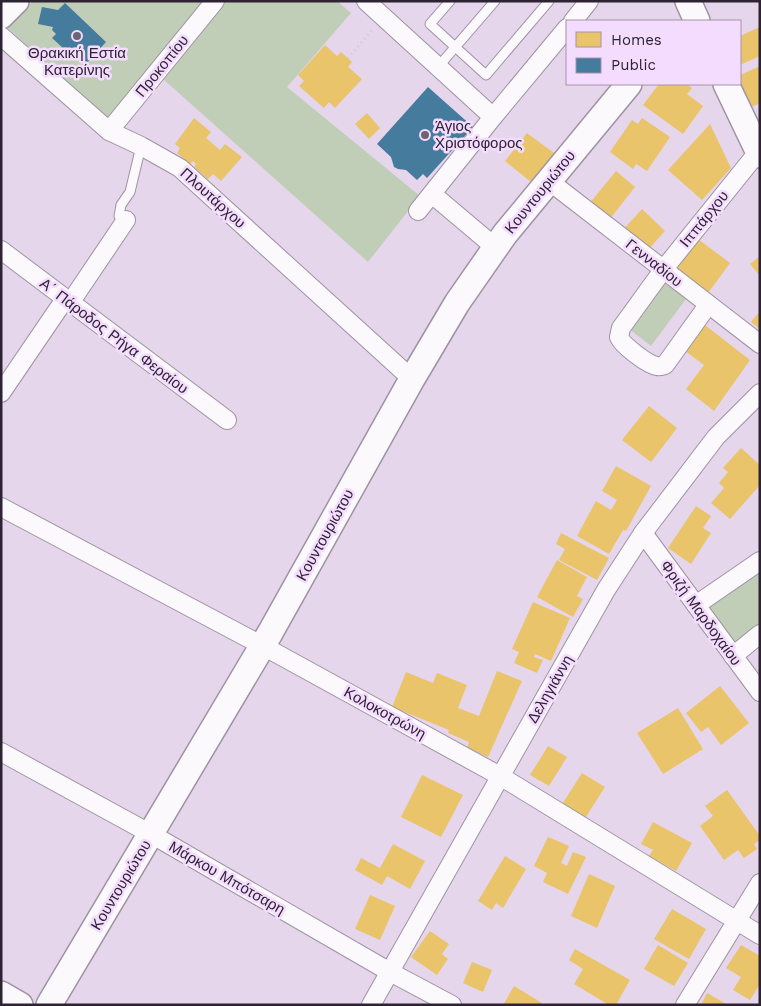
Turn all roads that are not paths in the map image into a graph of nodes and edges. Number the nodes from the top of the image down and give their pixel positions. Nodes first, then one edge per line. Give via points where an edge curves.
1 (16, 1) edge
2 (215, 1) edge
3 (366, 1) edge
4 (450, 1) edge
5 (495, 1) edge
6 (549, 1) edge
7 (589, 1) edge
8 (1, 16) edge
9 (573, 20) edge
10 (566, 29) edge
11 (1, 36) edge
12 (455, 46) junction
13 (438, 67) junction
14 (627, 85) edge
15 (726, 85) edge
16 (492, 117) junction
17 (110, 132) junction
18 (141, 146) junction
19 (759, 154) edge
20 (549, 181) junction
21 (432, 194) junction
22 (418, 211) dead end
23 (125, 222) joint
24 (496, 248) junction
25 (1, 250) edge
26 (663, 270) junction
27 (67, 301) junction
28 (708, 306) junction
29 (760, 344) edge
30 (412, 379) junction
31 (760, 393) edge
32 (1, 394) edge
33 (227, 420) dead end
34 (1, 507) edge
35 (643, 533) junction
36 (760, 561) edge
37 (696, 605) junction
38 (760, 634) edge
39 (263, 646) junction
40 (733, 656) junction
41 (760, 692) edge
42 (1, 752) edge
43 (500, 776) junction
44 (151, 834) junction
45 (760, 883) edge
46 (736, 920) junction
47 (760, 935) edge
48 (390, 972) junction
49 (1, 994) edge
50 (20, 1005) edge
51 (49, 1005) edge
52 (370, 1005) edge
53 (452, 1005) edge
54 (685, 1005) edge

1 - 8 street
2 - 17 street, Προκοπίου
3 - 13 street
4 - 12 lane via 430,24
5 - 12 lane
6 - 12 lane via 486,75
7 - 9 street
10 - 16 street
11 - 17 street, Πλουτάρχου
12 - 13 lane
13 - 16 street
14 - 20 street, Κουντουριώτου
15 - 19 street
16 - 21 street
17 - 18 street, Πλουτάρχου
18 - 23 lane via 130,192 121,205 119,216
18 - 30 street, Πλουτάρχου via 180,168
19 - 26 street, Ιππάρχου
20 - 24 street, Κουντουριώτου
20 - 26 street, Γενναδίου
21 - 22 street
21 - 24 street
23 - 27 street
24 - 30 street, Κουντουριώτου via 457,303
25 - 27 street, Α΄ Πάροδος Ρήγα Φεραίου
26 - 28 street, Γενναδίου
26 - 28 street, Ιππάρχου via 621,328 619,337 624,345 651,364 660,366 668,361
27 - 32 street
27 - 33 street, Α΄ Πάροδος Ρήγα Φεραίου
28 - 29 street, Γενναδίου
30 - 39 street, Κουντουριώτου
31 - 35 street, Δεληγιάννη via 716,437
34 - 39 street, Κολοκοτρώνη
35 - 37 street, Φριζή Μαρδοχαίου
35 - 43 street, Δεληγιάννη via 606,590
36 - 37 street
37 - 40 street, Φριζή Μαρδοχαίου
38 - 40 street
39 - 43 street, Κολοκοτρώνη
39 - 44 street, Κουντουριώτου
40 - 41 street, Φριζή Μαρδοχαίου
42 - 44 street, Μάρκου Μπότσαρη
43 - 46 street, Κολοκοτρώνη
43 - 48 street, Δεληγιάννη
44 - 48 street, Μάρκου Μπότσαρη
44 - 51 street, Κουντουριώτου
45 - 46 street
46 - 47 street, Κολοκοτρώνη
46 - 54 street
48 - 52 street, Δεληγιάννη
48 - 53 street, Μάρκου Μπότσαρη
49 - 50 street

